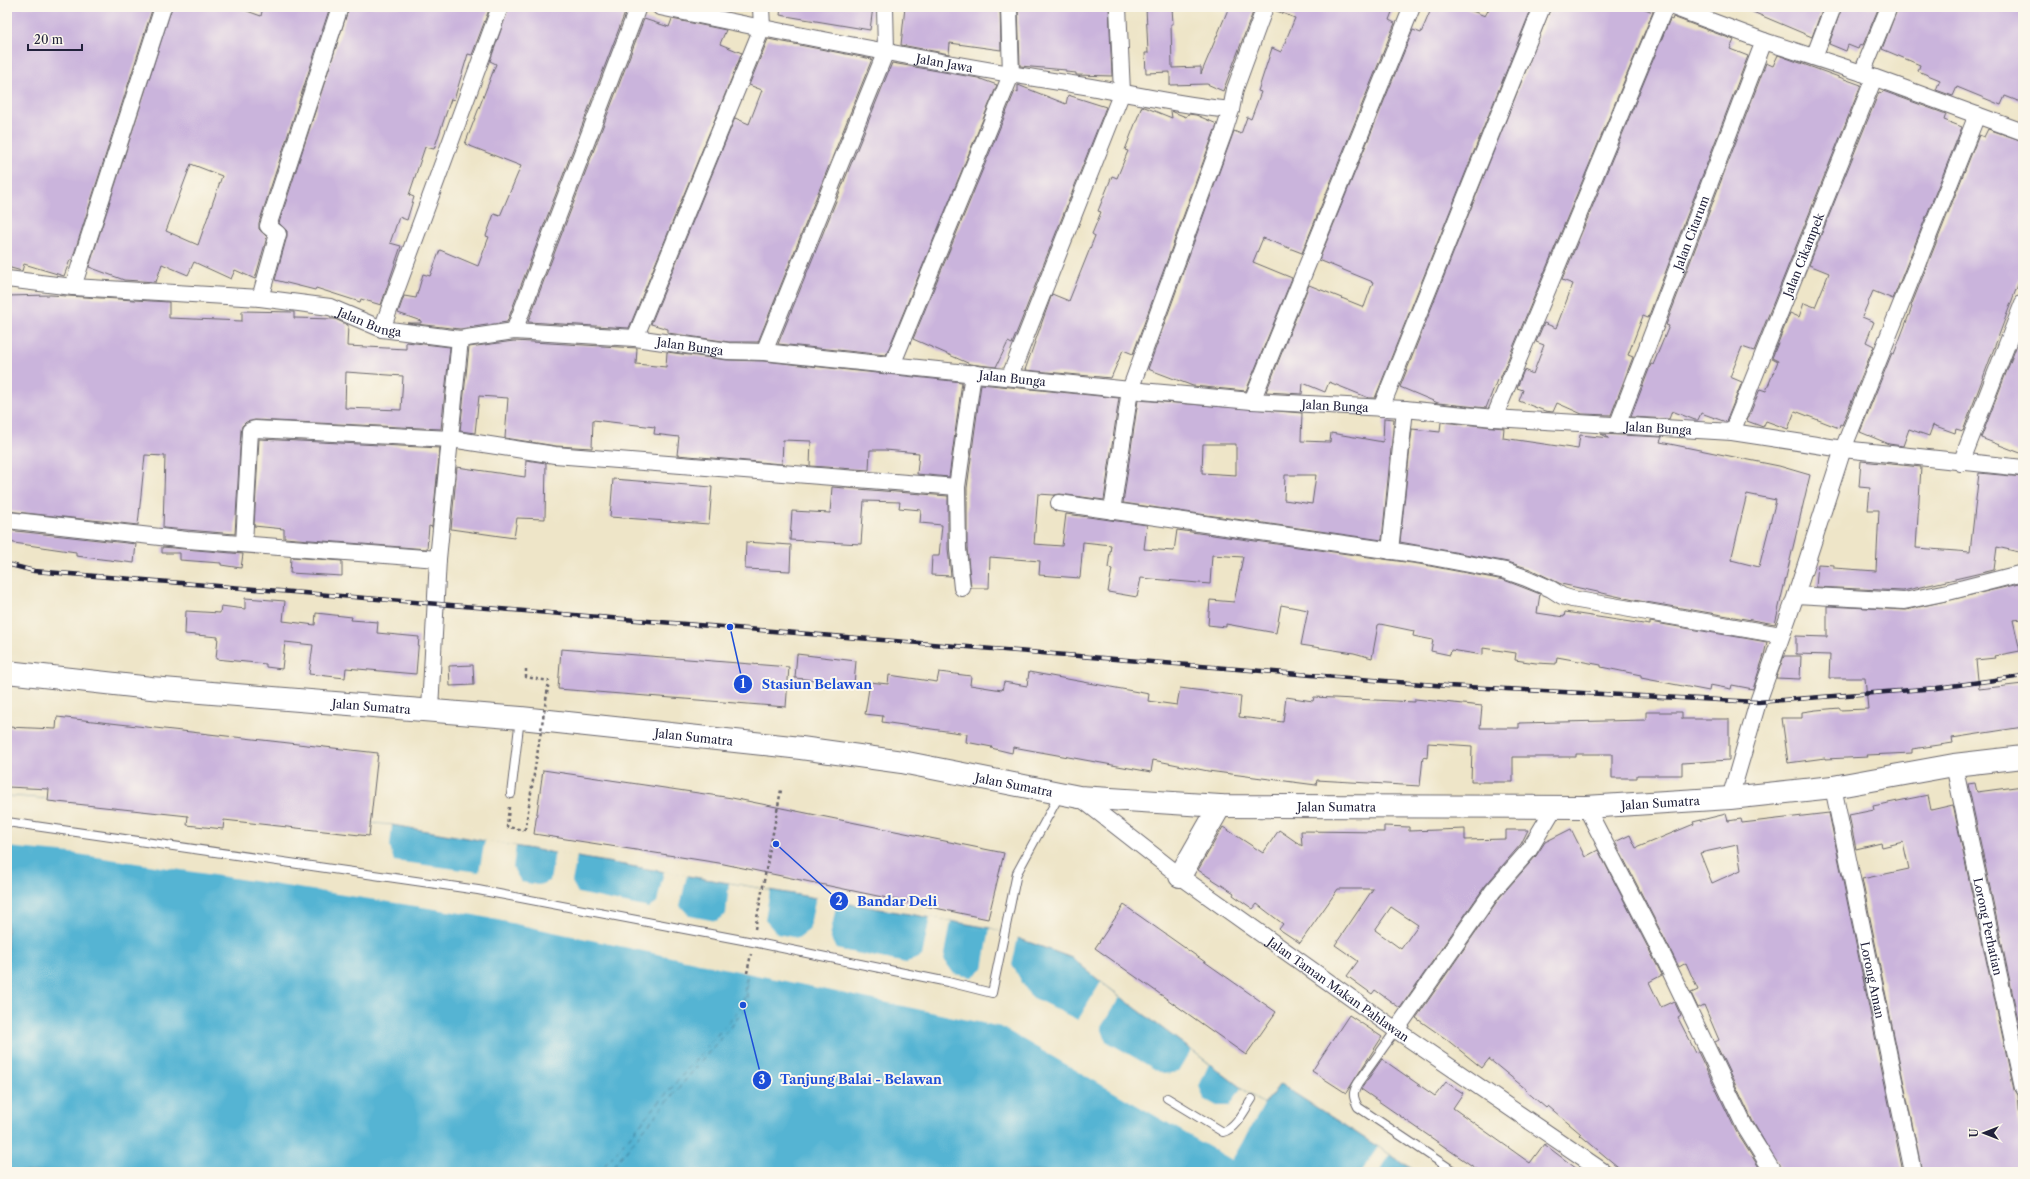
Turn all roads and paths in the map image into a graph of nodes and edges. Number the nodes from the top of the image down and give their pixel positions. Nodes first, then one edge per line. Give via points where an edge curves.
1 (163, 7) edge
2 (340, 7) edge
3 (500, 7) edge
4 (638, 7) edge
5 (660, 7) edge
6 (761, 7) edge
7 (885, 7) edge
8 (1009, 7) edge
9 (1118, 7) edge
10 (1265, 7) edge
11 (1412, 7) edge
12 (1542, 7) edge
13 (1665, 7) edge
14 (1673, 7) edge
15 (1833, 7) edge
16 (1889, 7) edge
17 (1702, 11) edge
18 (762, 28) junction
19 (1764, 41) junction
20 (886, 51) junction
21 (1814, 57) junction
22 (1011, 75) junction
23 (1868, 76) junction
24 (1122, 92) junction
25 (1231, 110) junction
26 (1977, 115) junction
27 (2023, 132) edge
28 (7, 279) edge
29 (73, 288) junction
30 (260, 298) junction
31 (2023, 303) edge
32 (382, 329) junction
33 (514, 331) junction
34 (636, 338) junction
35 (460, 339) junction
36 (764, 352) junction
37 (892, 365) junction
38 (973, 373) junction
39 (1010, 376) junction
40 (1130, 390) junction
41 (1252, 401) junction
42 (1381, 408) junction
43 (1405, 409) junction
44 (1494, 418) junction
45 (1617, 426) junction
46 (1732, 432) junction
47 (451, 439) junction
48 (1843, 449) junction
49 (1961, 463) junction
50 (2023, 468) edge
51 (957, 486) junction
52 (1059, 503) dead end
53 (1112, 511) junction
54 (7, 520) edge
55 (244, 544) junction
56 (1390, 551) junction
57 (438, 559) junction
58 (2023, 573) edge
59 (962, 588) dead end
60 (1796, 595) junction
61 (1781, 635) junction
62 (526, 669) dead end
63 (7, 672) edge
64 (430, 709) junction
65 (521, 718) junction
66 (2023, 756) edge
67 (1954, 765) junction
68 (1834, 787) junction
69 (781, 790) dead end
70 (511, 794) joint
71 (1069, 796) junction
72 (1730, 798) junction
73 (1220, 806) junction
74 (1586, 807) junction
75 (1554, 808) junction
76 (7, 822) edge
77 (1180, 876) junction
78 (753, 942) junction
79 (747, 973) dead end
80 (1396, 1030) junction
81 (2023, 1088) edge
82 (1166, 1098) dead end
83 (1252, 1099) dead end
84 (1455, 1172) edge
85 (1604, 1172) edge
86 (1773, 1172) edge
87 (1913, 1172) edge

1 - 29 street
2 - 30 street via 268,226 278,234
3 - 32 street
4 - 33 street
5 - 18 street, Jalan Jawa
6 - 18 street
7 - 20 street
8 - 22 street
9 - 24 street
10 - 25 street via 1235,89
11 - 41 street
12 - 42 street
13 - 44 street
14 - 17 street
15 - 21 street
16 - 23 street, Jalan Cikampek
17 - 19 street
18 - 20 street, Jalan Jawa
18 - 34 street
19 - 21 street
19 - 45 street, Jalan Citarum
20 - 22 street, Jalan Jawa
20 - 36 street
21 - 23 street
22 - 24 street, Jalan Jawa
22 - 37 street
23 - 26 street
23 - 46 street, Jalan Cikampek
24 - 25 street, Jalan Jawa via 1200,108
24 - 39 street
25 - 40 street
26 - 27 street
26 - 48 street
28 - 29 street, Jalan Bunga
29 - 30 street, Jalan Bunga
30 - 32 street, Jalan Bunga via 330,306
31 - 49 street
32 - 35 street, Jalan Bunga
33 - 34 street, Jalan Bunga
33 - 35 street, Jalan Bunga
34 - 36 street, Jalan Bunga via 728,352
35 - 47 street
36 - 37 street, Jalan Bunga
37 - 38 street, Jalan Bunga
38 - 39 street, Jalan Bunga
38 - 51 street
39 - 40 street, Jalan Bunga
40 - 41 street, Jalan Bunga
40 - 53 street
41 - 42 street, Jalan Bunga
42 - 43 street, Jalan Bunga
43 - 44 street, Jalan Bunga
43 - 56 street
44 - 45 street, Jalan Bunga
45 - 46 street, Jalan Bunga
46 - 48 street, Jalan Bunga
47 - 51 street via 555,455
47 - 55 street via 251,430
47 - 57 street
48 - 49 street, Jalan Bunga
48 - 60 street
49 - 50 street, Jalan Bunga
51 - 59 street via 958,549
52 - 53 street
53 - 56 street
54 - 55 street
55 - 57 street
56 - 61 street via 1506,571 1572,599
57 - 64 street
58 - 60 street via 1904,601
60 - 61 street
61 - 72 street
62 - 70 path, bridge via 526,677 549,681 525,830 507,828
63 - 64 highway, Jalan Sumatra via 151,688
64 - 65 highway, Jalan Sumatra
65 - 70 lane
65 - 71 highway, Jalan Sumatra via 801,748 902,762
66 - 67 highway, Jalan Sumatra
67 - 68 highway, Jalan Sumatra
67 - 81 street, Lorong Perhatian
68 - 72 highway, Jalan Sumatra
68 - 87 street, Lorong Aman
69 - 78 path
71 - 73 highway, Jalan Sumatra
71 - 77 street, Jalan Taman Makan Pahlawan
71 - 78 lane via 1017,873 992,994 948,982
72 - 74 highway, Jalan Sumatra
73 - 75 highway, Jalan Sumatra
73 - 77 highway
74 - 75 highway, Jalan Sumatra
74 - 86 street via 1664,958 1745,1127
75 - 80 street via 1529,850 1493,891
76 - 78 lane via 478,890
77 - 80 street, Jalan Taman Makan Pahlawan
78 - 79 path
80 - 84 lane via 1358,1083 1353,1092 1354,1098 1358,1107 1367,1114
80 - 85 street, Jalan Taman Makan Pahlawan
82 - 83 lane via 1223,1132 1233,1126

